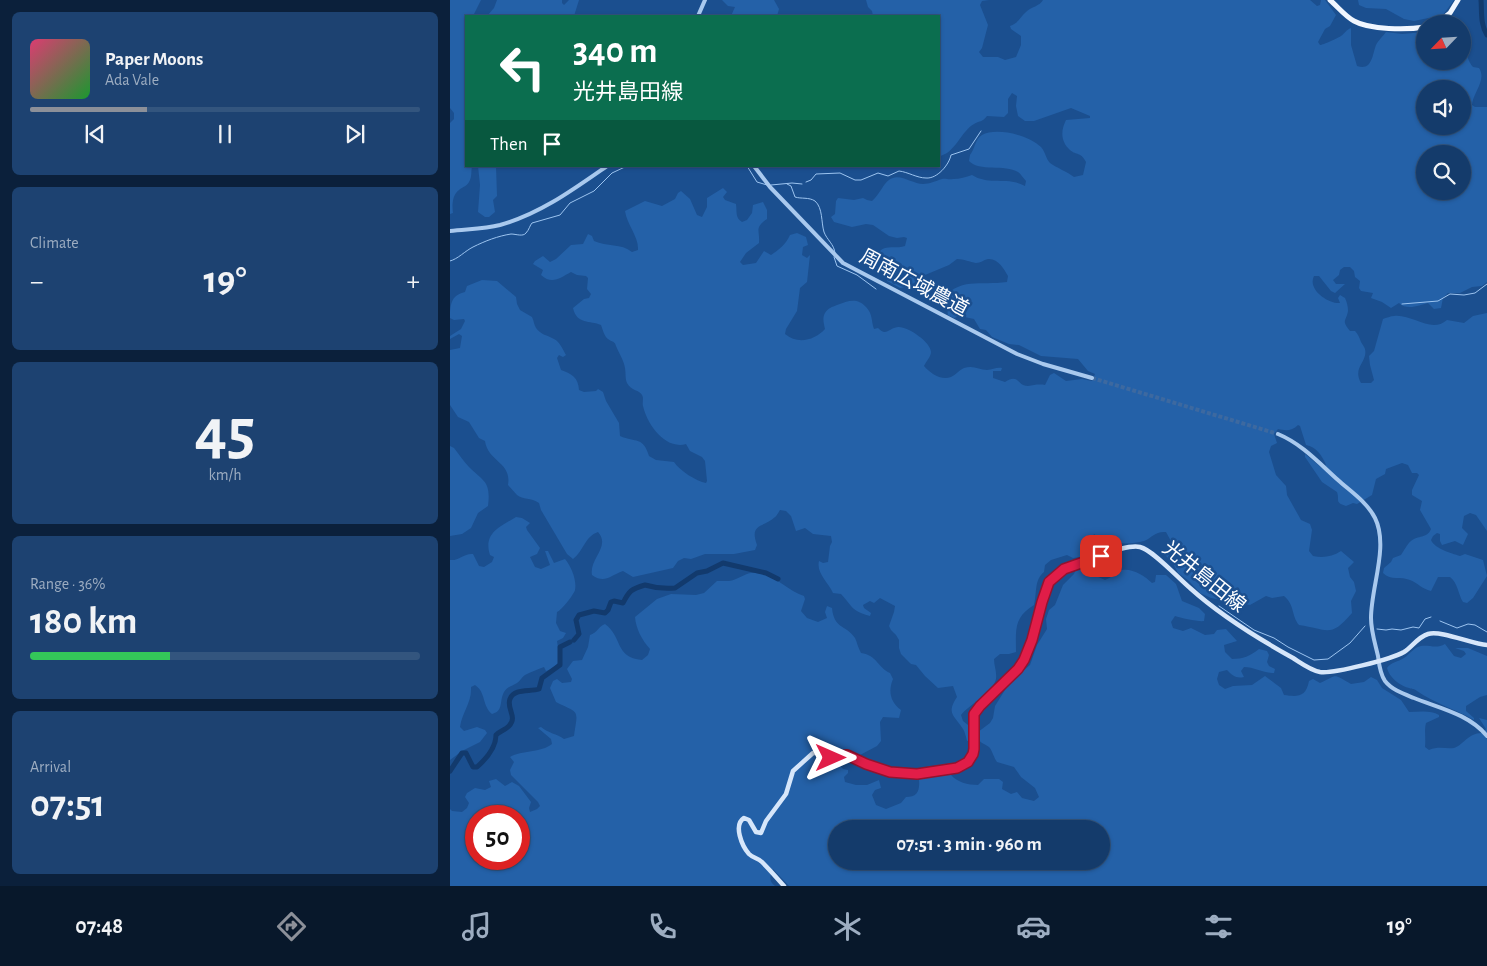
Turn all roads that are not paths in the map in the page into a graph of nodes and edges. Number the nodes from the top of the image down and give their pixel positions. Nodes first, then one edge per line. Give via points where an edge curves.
1 (705, 0) edge
2 (1330, 0) edge
3 (1458, 0) edge
4 (698, 15) edge
5 (1447, 15) edge
6 (1416, 28) edge
7 (607, 167) edge
8 (755, 167) edge
9 (450, 231) edge
10 (1092, 378) tunnel mouth
11 (1278, 434) tunnel mouth
12 (1487, 645) edge
13 (1379, 660) junction
14 (1487, 736) edge
15 (784, 886) edge

1 - 4 street
2 - 6 main road via 1356,22
3 - 5 main road
7 - 9 street via 562,198 509,222
8 - 10 street, 周南広域農道 via 843,263 1017,354
11 - 13 street via 1312,456 1374,516 1380,545 1371,618
12 - 13 main road, 光井島田線 via 1428,634 1398,655
13 - 14 street via 1385,680 1395,690 1466,718
13 - 15 main road, 光井島田線 via 1327,672 1316,671 1233,621 1198,596 1142,547 1128,548 1072,565 1049,582 1024,660 974,714 974,749 968,762 957,768 917,774 898,773 866,764 852,756 826,758 813,753 793,771 786,794 761,833 756,832 749,820 741,819 740,837 748,853 760,860

